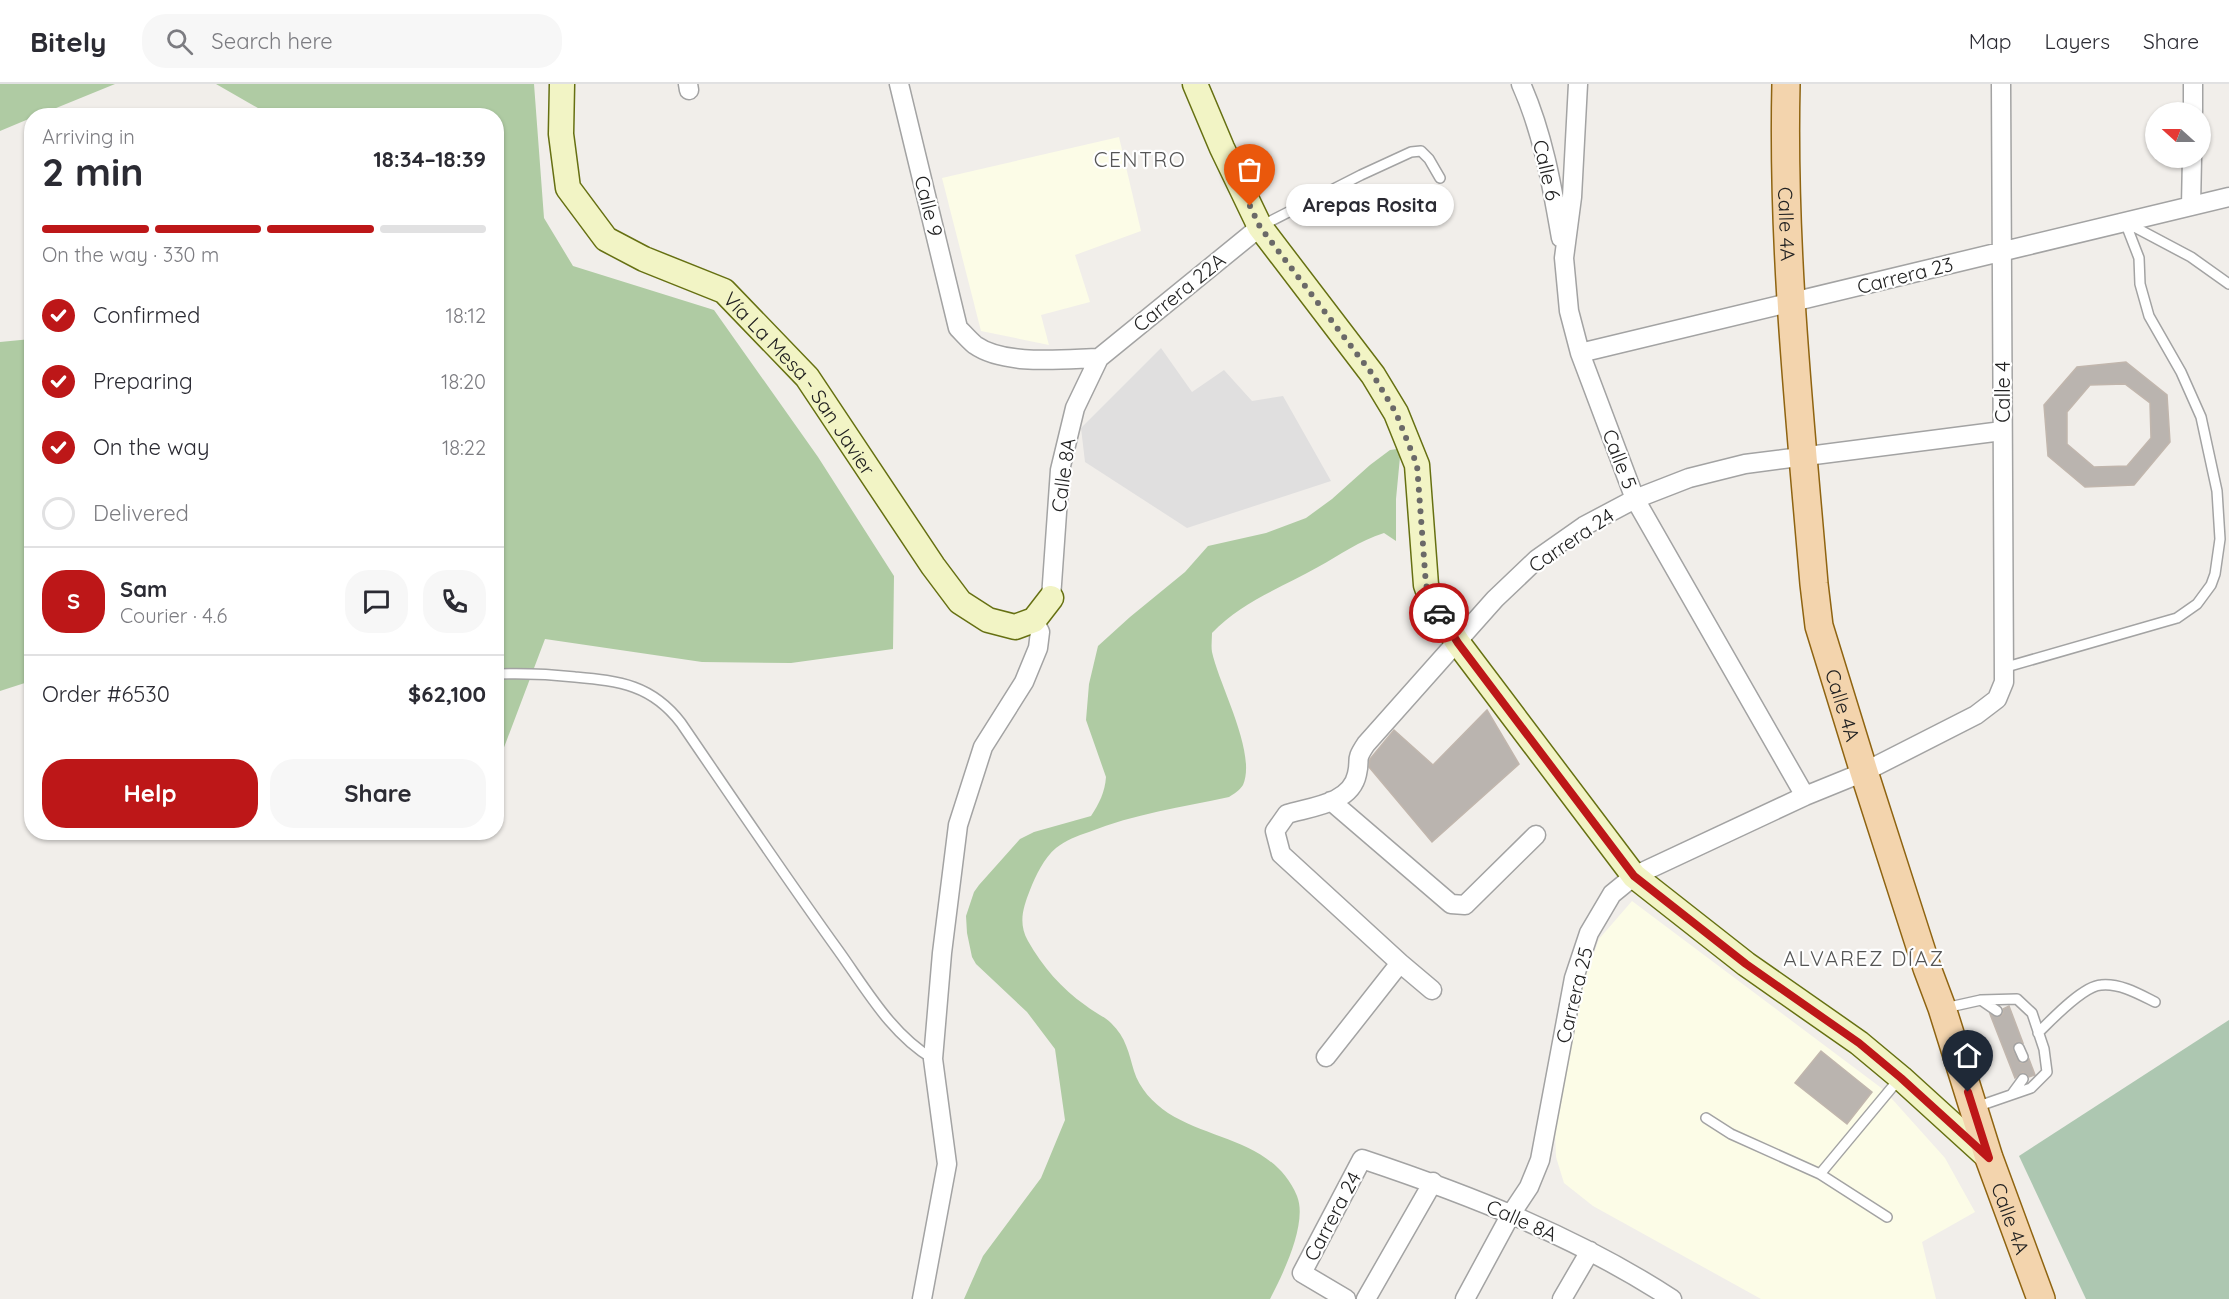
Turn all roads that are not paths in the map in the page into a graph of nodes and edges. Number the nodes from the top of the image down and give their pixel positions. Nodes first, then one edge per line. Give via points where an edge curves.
1 (562, 84) edge
2 (899, 84) edge
3 (1195, 84) edge
4 (1521, 84) edge
5 (1578, 84) edge
6 (1786, 84) edge
7 (2001, 84) edge
8 (2193, 84) edge
9 (2193, 102) edge
10 (2192, 168) edge
11 (1440, 178) dead end
12 (2229, 197) edge
13 (2191, 206) junction
14 (2126, 222) junction
15 (1260, 227) junction
16 (2001, 252) junction
17 (1564, 258) junction
18 (2229, 284) edge
19 (1791, 303) junction
20 (1580, 353) junction
21 (1099, 358) junction
22 (2002, 431) junction
23 (1803, 458) junction
24 (1635, 499) junction
25 (1051, 598) joint
26 (1034, 620) junction
27 (1458, 643) junction
28 (2003, 668) junction
29 (504, 674) edge
30 (1997, 699) joint
31 (1864, 772) junction
32 (1805, 796) junction
33 (1331, 801) junction
34 (1536, 835) dead end
35 (1634, 876) junction
36 (1400, 963) junction
37 (1432, 990) dead end
38 (1981, 1000) junction
39 (2155, 1002) dead end
40 (1942, 1008) junction
41 (1997, 1011) dead end
42 (2038, 1033) junction
43 (1326, 1057) dead end
44 (933, 1059) junction
45 (1901, 1078) junction
46 (2023, 1079) dead end
47 (2012, 1094) junction
48 (1974, 1108) junction
49 (1706, 1118) dead end
50 (1989, 1158) junction
51 (1362, 1159) joint
52 (1820, 1174) junction
53 (1433, 1182) junction
54 (1511, 1214) junction
55 (1887, 1217) dead end
56 (1590, 1251) junction
57 (1665, 1297) edge
58 (922, 1299) edge
59 (1346, 1299) edge
60 (1366, 1299) edge
61 (1466, 1299) edge
62 (1562, 1299) edge
63 (2041, 1299) edge

1 - 26 main road, Vía La Mesa - San Javier via 561,134 568,188 606,239 724,291 807,378 960,602 988,620 1015,627
2 - 21 street, Calle 9 via 958,328 975,345 996,354 1036,361
3 - 15 main road
4 - 17 street, Calle 6 via 1548,166
5 - 17 street, Calle 5 via 1572,197
6 - 19 main road, Calle 4A
7 - 16 street, Calle 4
8 - 9 street
10 - 13 street
11 - 15 lane via 1421,151 1411,152
12 - 13 street, Carrera 23
13 - 14 street, Carrera 23
14 - 16 street, Carrera 23
14 - 18 lane via 2191,257
14 - 28 lane via 2139,258 2140,284 2149,316 2201,417 2220,515 2215,574 2197,604 2177,618
15 - 21 street, Carrera 22A
15 - 27 main road via 1373,375 1396,413 1417,465 1426,585
16 - 19 street, Carrera 23
16 - 22 street, Calle 4
17 - 20 street, Calle 5 via 1569,311
19 - 20 street, Carrera 23
19 - 23 main road, Calle 4A
20 - 24 street, Calle 5
21 - 25 street, Calle 8A via 1075,408 1060,470
22 - 23 street, Carrera 24
22 - 28 street, Calle 4
23 - 24 street, Carrera 24 via 1717,470
23 - 31 main road, Calle 4A via 1819,626
24 - 27 street, Carrera 24 via 1584,526 1537,559 1495,599
24 - 32 street, Calle 5
25 - 26 main road
26 - 44 street via 1040,632 1038,648 1024,682 982,747 958,825
27 - 33 street, Carrera 24 via 1366,744 1357,758 1357,776 1345,795
27 - 35 main road
28 - 30 street, Calle 4 via 2004,682
29 - 44 lane via 530,672 613,681 641,689 664,704 888,1020
30 - 31 street, Carrera 25 via 1976,715
31 - 32 street, Carrera 25
31 - 40 main road, Calle 4A
32 - 35 street, Carrera 25
33 - 34 street via 1452,904 1465,905
33 - 36 street via 1287,814 1275,831 1281,854
35 - 45 main road
35 - 54 street, Carrera 25 via 1612,894 1589,933 1574,978 1540,1160 1529,1187
36 - 37 street
36 - 43 street
38 - 40 lane
38 - 41 lane
38 - 42 lane via 2017,999 2032,1013
39 - 42 lane via 2128,989 2101,984 2085,992
40 - 48 main road, Calle 4A
42 - 47 lane via 2047,1072 2031,1088
44 - 58 street via 947,1164
45 - 50 main road
45 - 52 lane
46 - 47 lane
47 - 48 lane
48 - 50 main road, Calle 4A
49 - 52 lane via 1731,1134
50 - 63 main road, Calle 4A
51 - 53 street, Calle 8A
51 - 59 street, Carrera 24 via 1302,1273
52 - 55 lane
53 - 54 street, Calle 8A
53 - 60 street
54 - 56 street, Calle 8A
54 - 61 street, Carrera 25
56 - 57 street, Calle 8A
56 - 62 street

